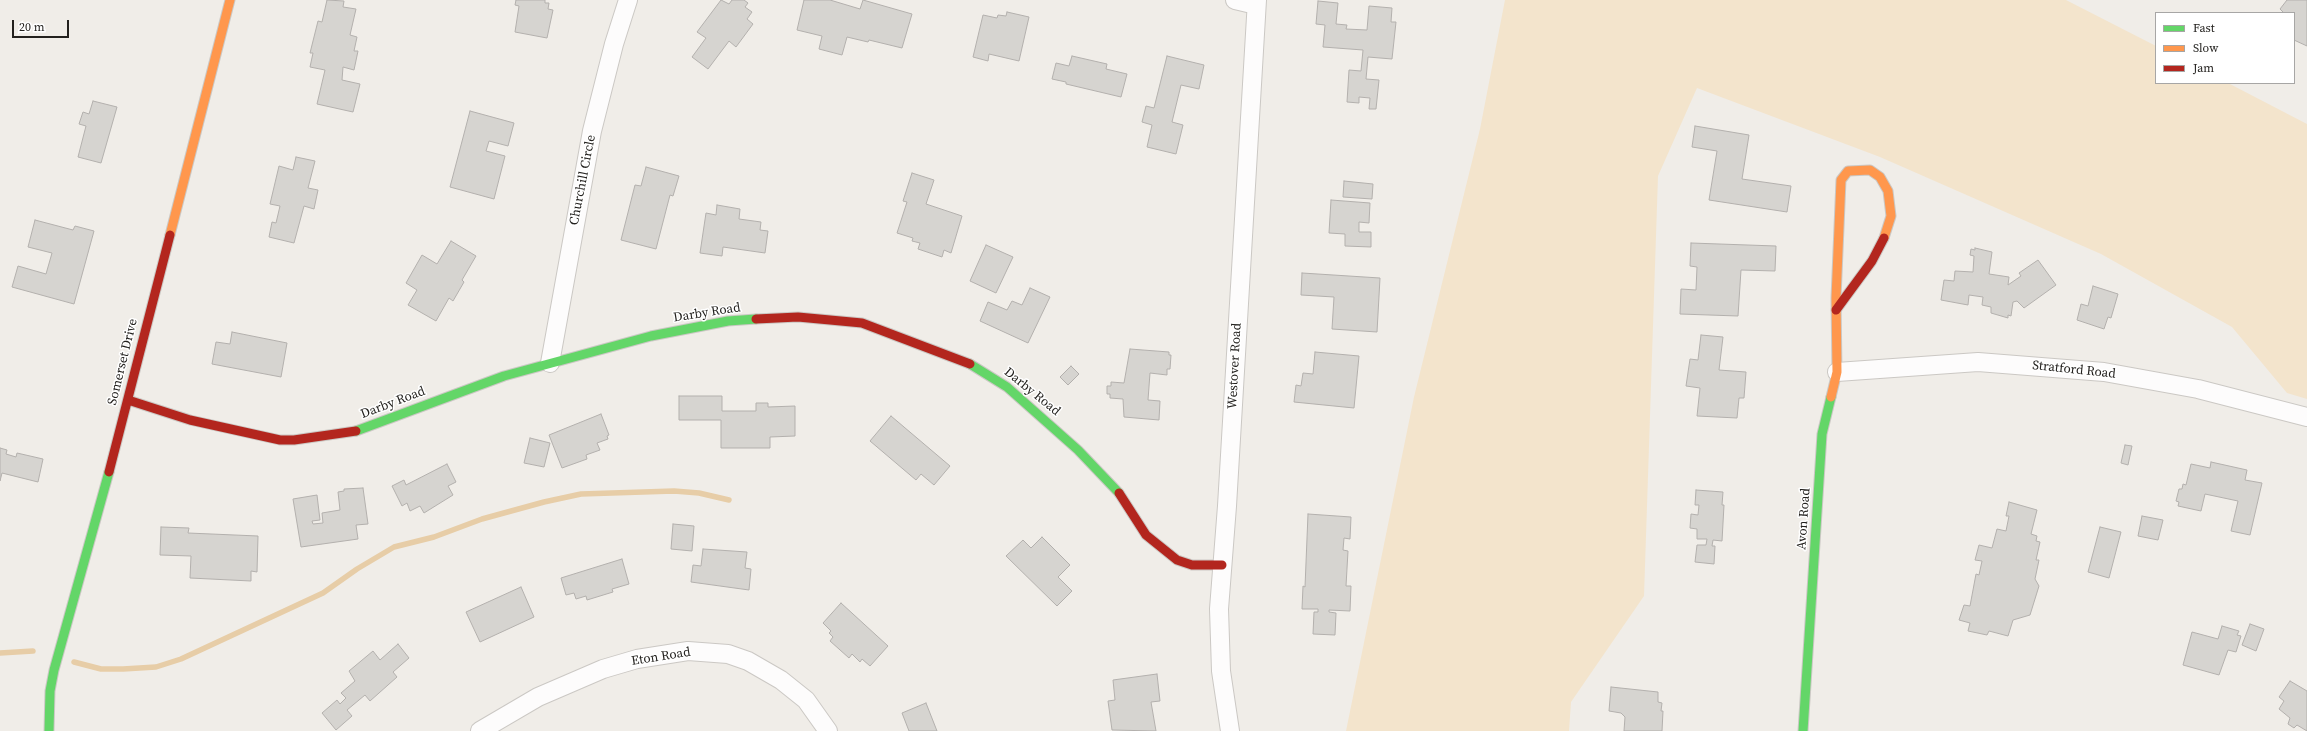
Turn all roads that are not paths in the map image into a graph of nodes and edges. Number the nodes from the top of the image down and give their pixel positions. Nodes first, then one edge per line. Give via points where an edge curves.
1 (230, 0) edge
2 (628, 0) edge
3 (1235, 0) edge
4 (1257, 3) edge
5 (1836, 310) junction
6 (550, 363) junction
7 (1837, 372) junction
8 (128, 400) junction
9 (2307, 417) edge
10 (1222, 565) junction
11 (49, 731) edge
12 (480, 731) edge
13 (828, 731) edge
14 (1230, 731) edge
15 (1803, 731) edge

1 - 8 street, Somerset Drive via 158,274
2 - 6 street, Churchill Circle via 592,131
3 - 4 street
4 - 10 street, Westover Road
5 - 5 street, Avon Road via 1841,180 1848,171 1870,170 1880,177 1888,191 1891,216 1888,230 1872,261
5 - 7 street, Avon Road
6 - 8 street, Darby Road via 452,394 363,429 294,440 237,432
6 - 10 street, Darby Road via 651,336 728,321 798,317 862,323 960,359 1001,383 1030,405 1078,450 1120,494 1146,535 1160,548 1177,560 1192,565
7 - 9 street, Stratford Road via 1978,362 2104,372 2198,389
7 - 15 street, Avon Road via 1822,434
8 - 11 street, Somerset Drive via 54,670 50,691
10 - 14 street, Westover Road via 1219,609 1221,671
12 - 13 street, Eton Road via 538,697 578,678 637,659 688,652 728,654 781,680 806,700

